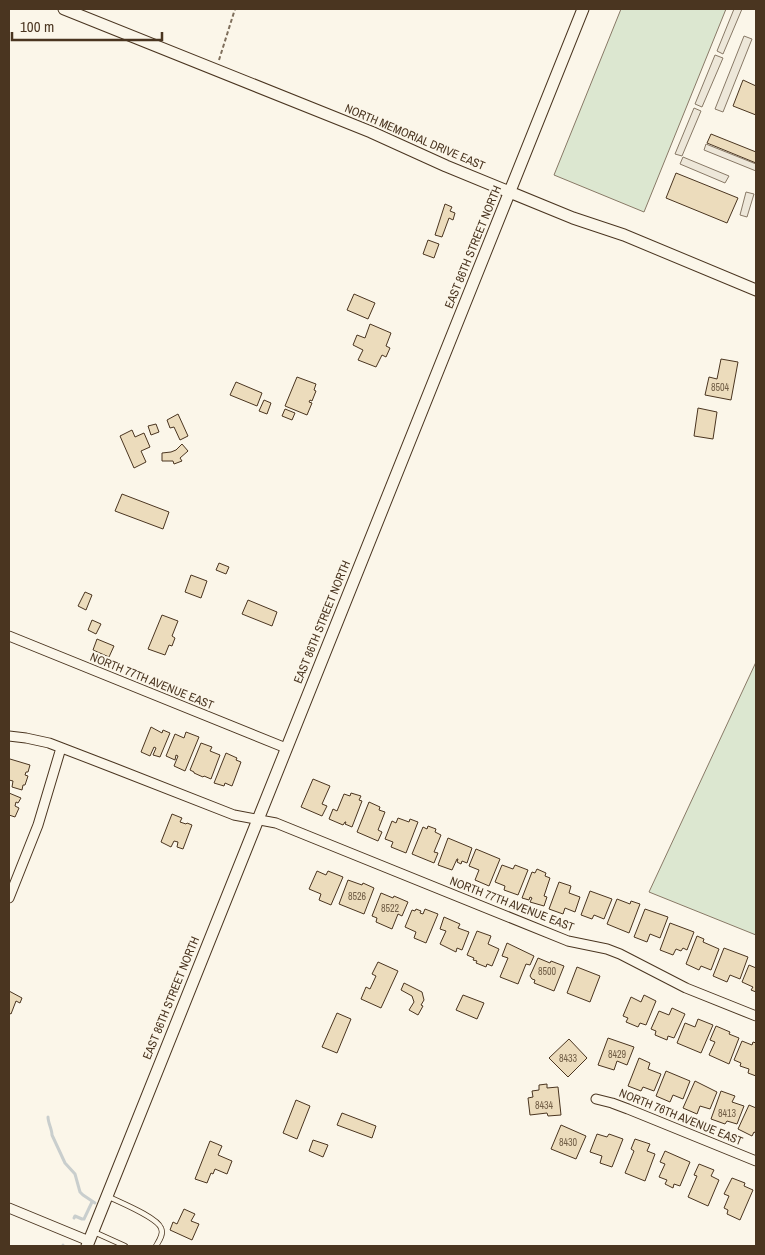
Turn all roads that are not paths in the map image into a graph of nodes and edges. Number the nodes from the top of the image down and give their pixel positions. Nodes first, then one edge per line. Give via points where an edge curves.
1 (64, 9) edge
2 (583, 9) edge
3 (509, 192) junction
4 (756, 290) edge
5 (9, 636) edge
6 (9, 736) edge
7 (61, 748) junction
8 (286, 748) junction
9 (258, 820) junction
10 (9, 898) edge
11 (756, 1016) edge
12 (596, 1099) dead end
13 (756, 1161) edge
14 (107, 1196) junction
15 (9, 1208) edge
16 (89, 1240) edge
17 (125, 1246) edge
18 (156, 1246) edge

1 - 3 street, NORTH MEMORIAL DRIVE EAST via 371,132
2 - 3 street, EAST 86TH STREET NORTH
3 - 4 street, NORTH MEMORIAL DRIVE EAST
3 - 8 street, EAST 86TH STREET NORTH
5 - 8 street, NORTH 77TH AVENUE EAST
6 - 7 street, NORTH 77TH AVENUE EAST
7 - 9 street, NORTH 77TH AVENUE EAST via 234,815
7 - 10 street via 38,825
8 - 9 street, EAST 86TH STREET NORTH
9 - 11 street, NORTH 77TH AVENUE EAST via 276,823 568,940 620,954 686,988
9 - 14 street, EAST 86TH STREET NORTH
12 - 13 street, NORTH 76TH AVENUE EAST
14 - 16 street, EAST 86TH STREET NORTH
14 - 18 lane via 153,1218 161,1226 160,1241
15 - 16 street
16 - 17 lane

